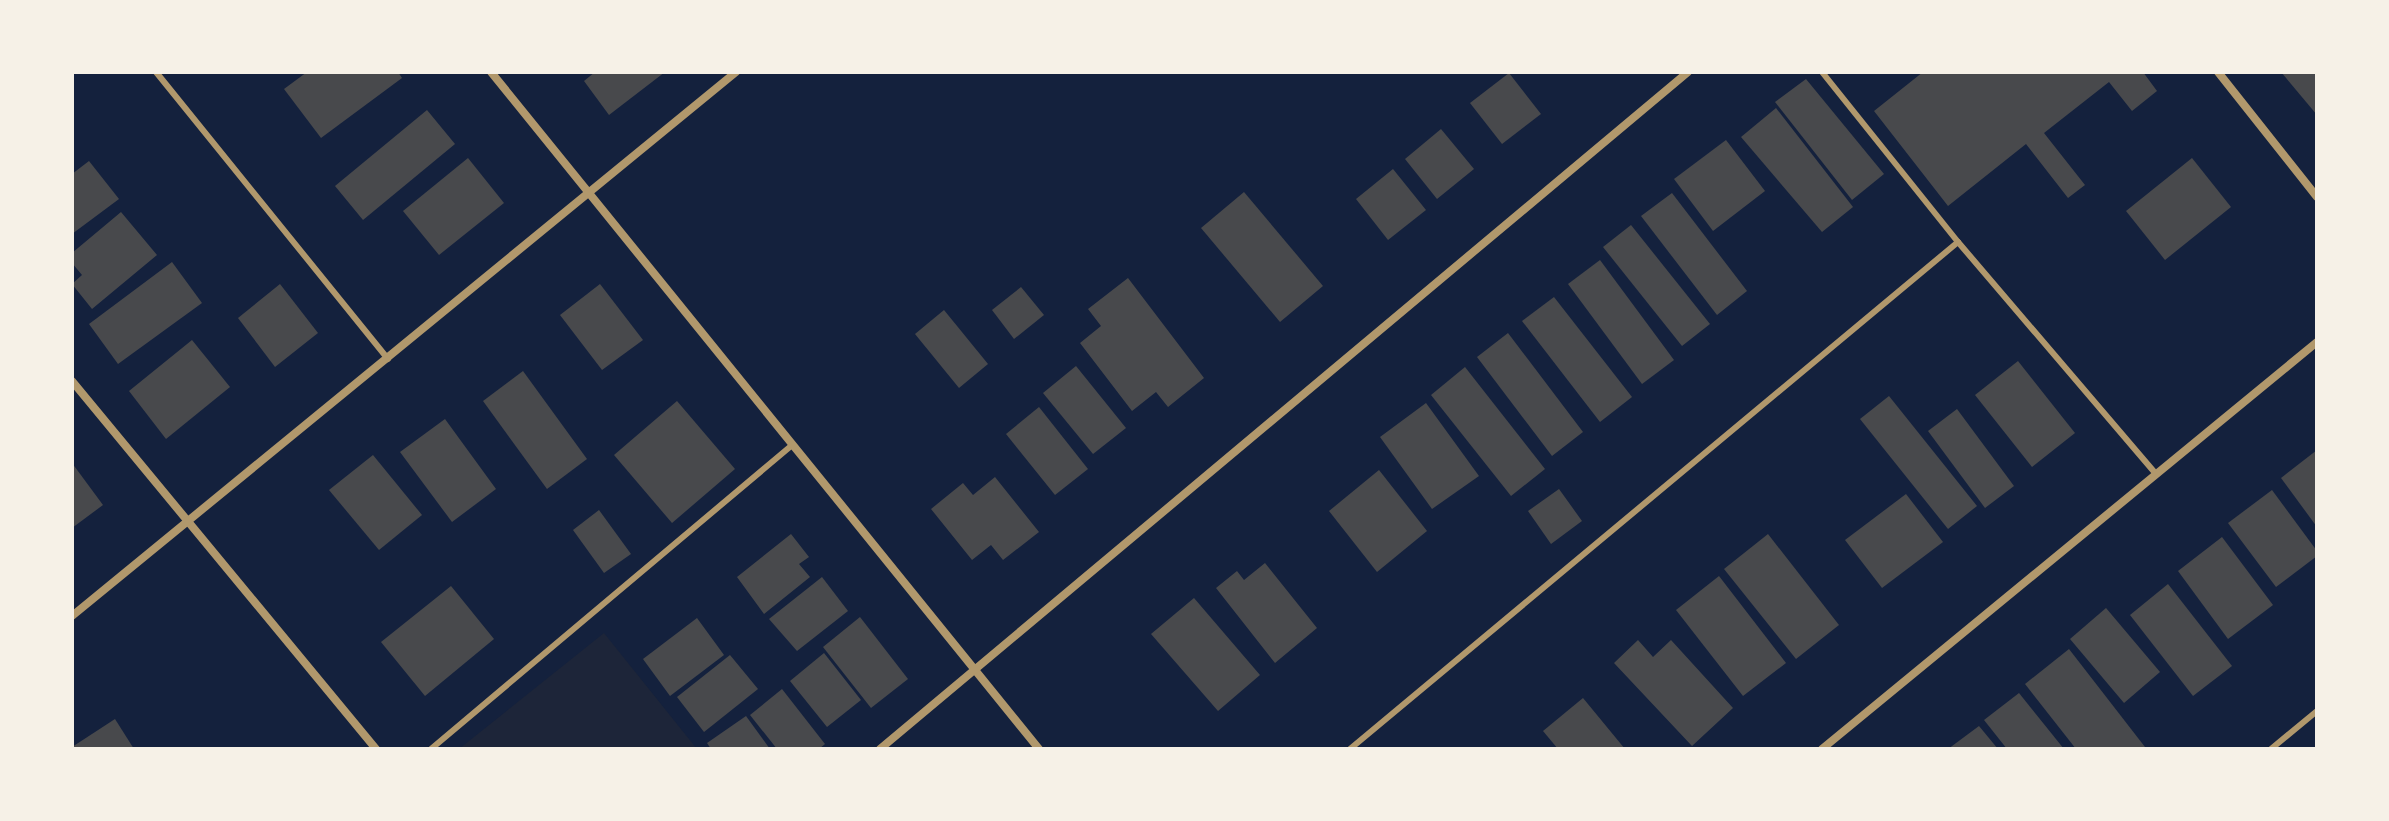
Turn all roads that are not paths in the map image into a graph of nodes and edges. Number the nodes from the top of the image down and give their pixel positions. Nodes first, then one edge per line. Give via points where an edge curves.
1 (156, 72) edge
2 (491, 72) edge
3 (736, 72) edge
4 (1688, 72) edge
5 (1822, 72) edge
6 (2218, 72) edge
7 (589, 193) junction
8 (2317, 197) edge
9 (1958, 242) junction
10 (2317, 342) edge
11 (388, 359) junction
12 (72, 381) edge
13 (791, 446) junction
14 (2156, 474) junction
15 (186, 520) junction
16 (72, 616) edge
17 (976, 670) junction
18 (2317, 711) edge
19 (376, 749) edge
20 (431, 749) edge
21 (880, 749) edge
22 (1039, 749) edge
23 (1350, 749) edge
24 (1822, 749) edge
25 (2271, 749) edge

1 - 11 lane
2 - 7 street
3 - 7 street
4 - 17 street
5 - 9 lane
6 - 8 street
7 - 11 street
7 - 13 street
9 - 14 lane
9 - 23 lane
10 - 14 street
11 - 15 street
12 - 15 street
13 - 17 street
13 - 20 lane
14 - 24 street
15 - 16 street
15 - 19 street
17 - 21 street
17 - 22 street
18 - 25 lane

